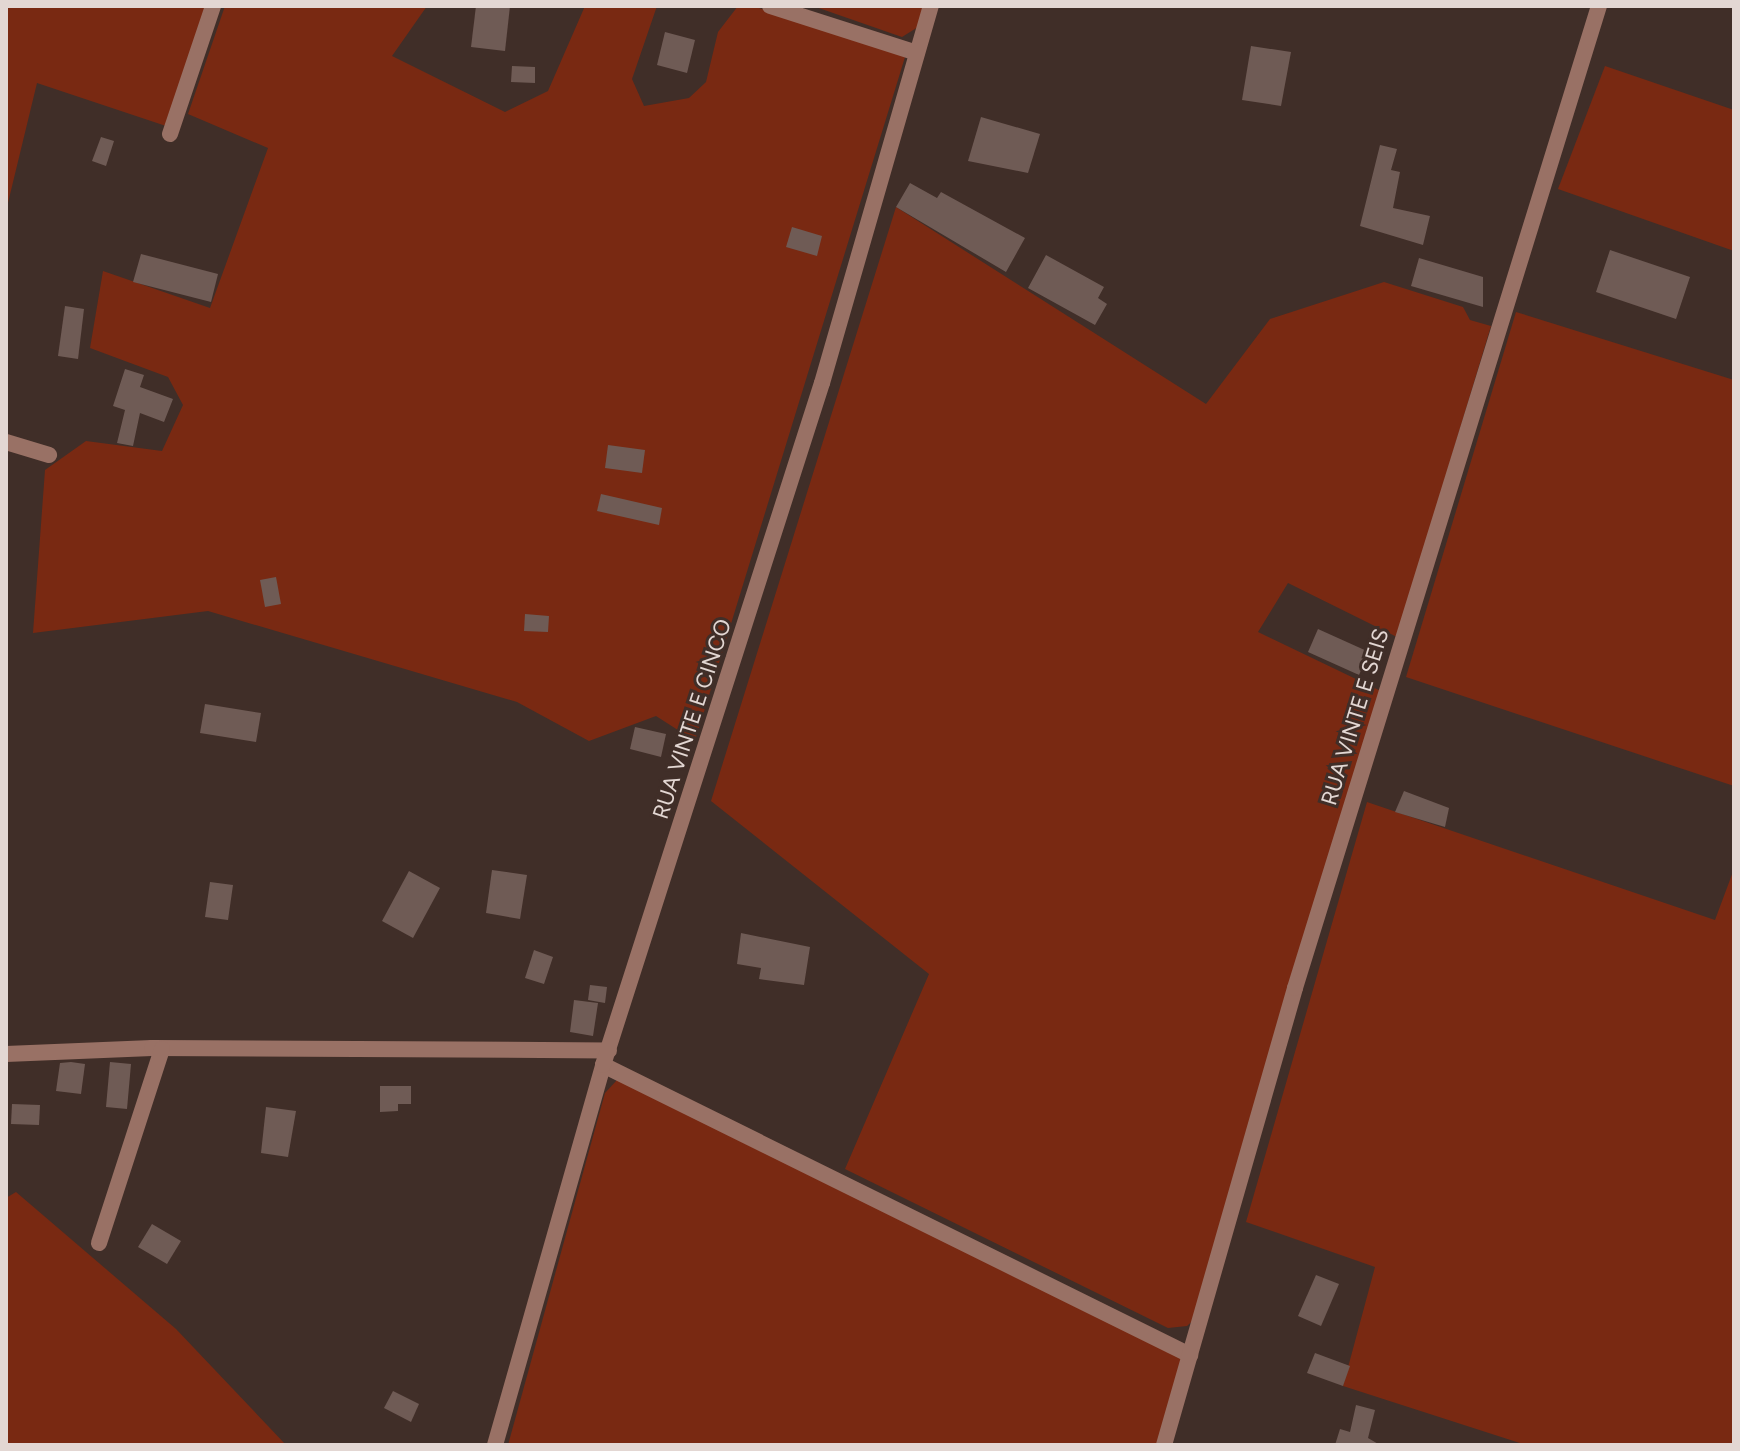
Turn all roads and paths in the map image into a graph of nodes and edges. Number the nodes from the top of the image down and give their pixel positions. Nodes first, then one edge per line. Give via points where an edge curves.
1 (213, 6) edge
2 (770, 6) edge
3 (931, 6) edge
4 (1599, 6) edge
5 (917, 53) junction
6 (170, 134) dead end
7 (6, 442) edge
8 (49, 455) dead end
9 (162, 1049) junction
10 (6, 1054) edge
11 (606, 1057) junction
12 (99, 1243) dead end
13 (1190, 1355) junction
14 (495, 1445) edge
15 (1164, 1445) edge

1 - 6 street
2 - 5 street
3 - 5 street, RUA VINTE E CINCO
4 - 13 street, RUA VINTE E SEIS via 1309,942
5 - 11 street, RUA VINTE E CINCO via 822,383
7 - 8 street
9 - 10 street
9 - 11 street
9 - 12 street
11 - 13 street
11 - 14 street, RUA VINTE E CINCO
13 - 15 street, RUA VINTE E SEIS

